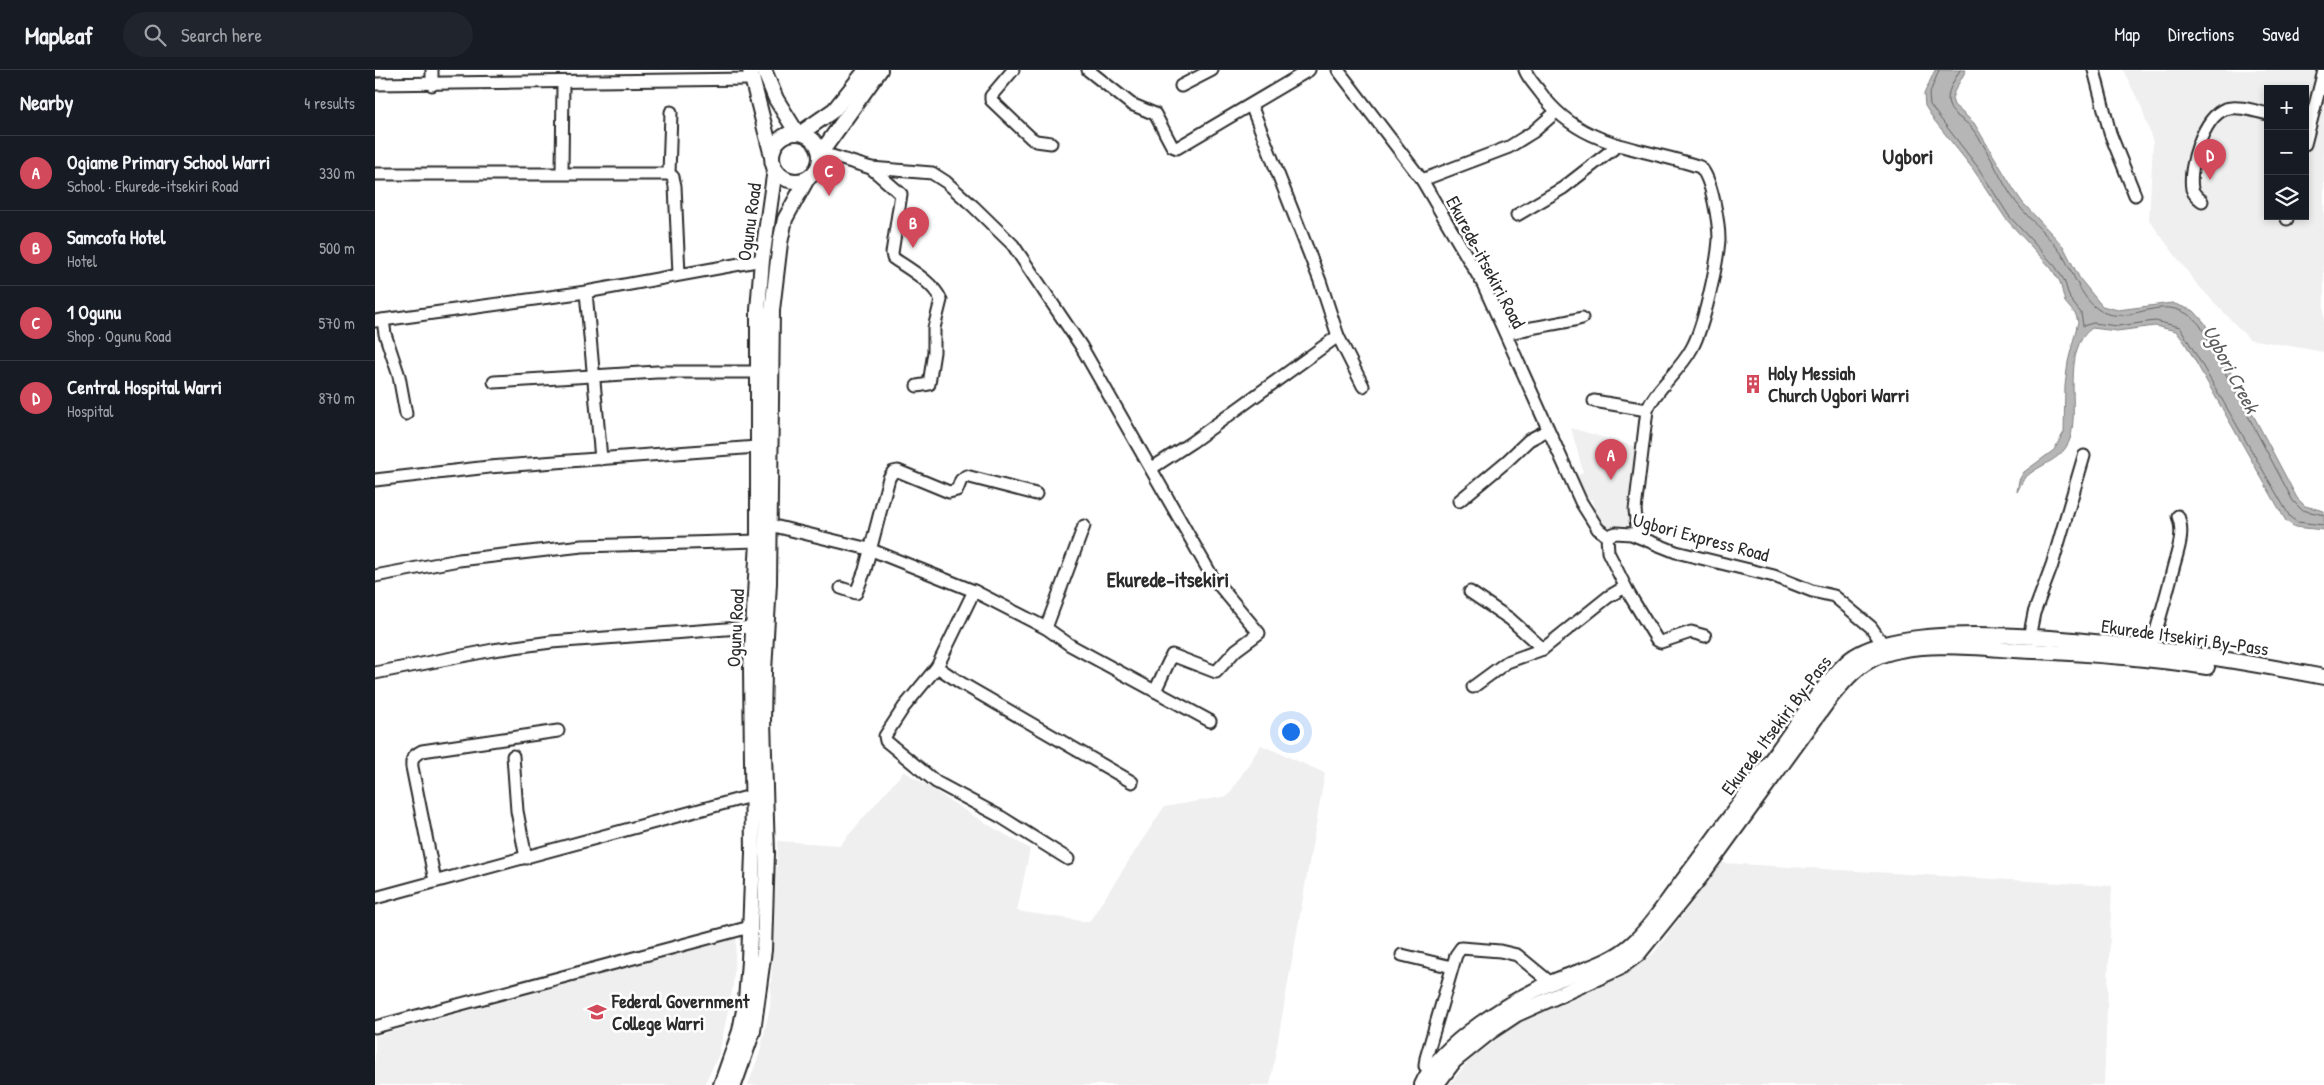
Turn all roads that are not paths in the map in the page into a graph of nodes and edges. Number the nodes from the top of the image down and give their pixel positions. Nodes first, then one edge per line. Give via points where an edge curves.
1 (432, 70) edge
2 (764, 70) edge
3 (865, 70) edge
4 (880, 70) edge
5 (1012, 70) edge
6 (1088, 70) edge
7 (1212, 70) edge
8 (1309, 70) edge
9 (1338, 70) edge
10 (1525, 70) edge
11 (2093, 70) edge
12 (2324, 70) edge
13 (751, 75) edge
14 (563, 83) junction
15 (375, 84) edge
16 (432, 85) junction
17 (1181, 86) dead end
18 (1251, 105) junction
19 (671, 112) dead end
20 (1556, 112) junction
21 (2264, 113) edge
22 (2309, 120) edge
23 (799, 133) junction
24 (1051, 143) dead end
25 (1617, 146) junction
26 (820, 156) junction
27 (773, 163) junction
28 (871, 168) junction
29 (562, 172) junction
30 (375, 174) edge
31 (669, 174) junction
32 (807, 179) junction
33 (1422, 180) junction
34 (2135, 195) dead end
35 (2202, 201) dead end
36 (1517, 215) dead end
37 (762, 260) junction
38 (679, 274) junction
39 (586, 292) junction
40 (1582, 318) dead end
41 (379, 321) edge
42 (1507, 334) junction
43 (1338, 336) junction
44 (758, 372) junction
45 (594, 376) junction
46 (494, 382) dead end
47 (917, 386) dead end
48 (1363, 386) dead end
49 (1593, 400) dead end
50 (1647, 410) junction
51 (406, 414) dead end
52 (1547, 430) junction
53 (757, 447) junction
54 (2084, 456) dead end
55 (601, 459) junction
56 (1152, 468) junction
57 (375, 480) edge
58 (764, 485) junction
59 (1037, 494) dead end
60 (1459, 501) dead end
61 (2177, 516) dead end
62 (771, 525) junction
63 (1085, 526) dead end
64 (1607, 536) junction
65 (1638, 536) junction
66 (758, 541) junction
67 (869, 549) junction
68 (375, 576) edge
69 (1625, 587) junction
70 (841, 588) dead end
71 (974, 591) junction
72 (1470, 592) dead end
73 (753, 627) junction
74 (1046, 628) junction
75 (1705, 636) dead end
76 (2029, 638) junction
77 (2151, 648) junction
78 (1543, 649) junction
79 (1886, 649) junction
80 (937, 667) junction
81 (375, 674) edge
82 (2324, 677) edge
83 (1473, 687) dead end
84 (2324, 687) edge
85 (1155, 691) junction
86 (1210, 721) dead end
87 (558, 731) dead end
88 (513, 756) dead end
89 (1132, 782) dead end
90 (751, 796) junction
91 (526, 858) junction
92 (1068, 859) dead end
93 (435, 881) junction
94 (375, 898) edge
95 (751, 927) junction
96 (1402, 955) dead end
97 (1452, 967) junction
98 (1551, 983) junction
99 (375, 1027) edge
100 (1432, 1070) junction
101 (721, 1085) edge
102 (734, 1085) edge
103 (1422, 1085) edge
104 (1437, 1085) edge

1 - 16 street
2 - 23 main road via 776,99
3 - 23 main road via 834,110
4 - 26 main road
5 - 24 street via 991,100 1036,142
6 - 18 street via 1131,104 1155,114 1174,148 1180,148
7 - 17 street
8 - 18 street
9 - 33 street, Ekurede-itsekiri Road
10 - 20 street
11 - 34 street via 2110,134
12 - 22 street
13 - 14 street
13 - 27 main road
14 - 16 street
14 - 29 street
15 - 16 street
18 - 43 street via 1320,281
19 - 31 street
20 - 25 street via 1587,134
20 - 33 street via 1509,147
21 - 35 street via 2241,108 2227,109 2208,122 2193,173 2192,188
23 - 26 main road via 814,141
23 - 27 main road via 787,134 780,139 774,147
25 - 36 street via 1563,188
25 - 50 street via 1691,164 1704,171 1710,185 1719,239 1699,335 1688,356
26 - 28 street via 832,156
26 - 32 main road via 816,170
27 - 32 main road via 786,179
27 - 37 main road, Ogunu Road
28 - 47 street via 901,194 893,258 926,283 941,300 934,328 929,384
28 - 56 street via 932,173 953,188 1013,245 1081,346
29 - 30 street
29 - 31 street
31 - 38 street via 675,186
32 - 58 main road, Ogunu Road via 785,219 780,242 773,300
33 - 42 street, Ekurede-itsekiri Road via 1483,284
37 - 38 street
37 - 44 main road, Ogunu Road
38 - 39 street
39 - 41 street
39 - 45 street
40 - 42 street
41 - 51 street via 399,376
42 - 52 street, Ekurede-itsekiri Road
43 - 48 street
43 - 56 street
44 - 45 street
44 - 53 main road, Ogunu Road
45 - 46 street
45 - 55 street
49 - 50 street
50 - 65 street via 1635,510
52 - 60 street via 1529,440
52 - 64 street, Ekurede-itsekiri Road via 1581,502 1598,529
53 - 55 street
53 - 58 main road, Ogunu Road
54 - 76 street
55 - 57 street via 444,471
56 - 85 street via 1213,578 1259,633 1236,650 1216,672 1172,655
58 - 62 main road, Ogunu Road
58 - 66 main road, Ogunu Road
59 - 67 street via 966,476 957,490 949,492 899,471 893,472
61 - 77 street via 2181,534 2179,548
62 - 67 street
62 - 102 main road, Ogunu Road via 764,671 767,853 763,962 753,1031
63 - 74 street
64 - 65 street, Ugbori Express Road via 1625,533
64 - 69 street via 1608,552
65 - 79 street, Ugbori Express Road via 1676,552 1774,576 1834,596 1871,627
66 - 68 street via 582,546 459,560
66 - 73 main road, Ogunu Road
67 - 70 street via 856,593
67 - 71 street
69 - 75 street via 1657,640 1661,642 1691,632
69 - 78 street
71 - 74 street
71 - 80 street
72 - 78 street via 1511,619
73 - 81 street via 551,642 493,650
73 - 90 main road, Ogunu Road
74 - 85 street via 1070,645
76 - 77 main road, Ekurede Itsekiri By-Pass
76 - 79 main road, Ekurede Itsekiri By-Pass via 1911,638
77 - 82 main road, Ekurede Itsekiri By-Pass
78 - 83 street via 1507,662
79 - 84 main road, Ekurede Itsekiri By-Pass via 1933,647 2088,653 2171,662
79 - 98 main road, Ekurede Itsekiri By-Pass via 1867,649 1849,661 1824,688 1712,842 1633,943 1615,957
79 - 104 main road, Ekurede Itsekiri By-Pass via 1851,673 1701,876 1638,954 1611,971 1517,1014 1454,1061
80 - 89 street
80 - 92 street via 887,729 886,740 936,782 1001,817
85 - 86 street
87 - 93 street via 415,754 411,760 412,767
88 - 91 street via 517,811
90 - 91 street
90 - 95 main road, Ogunu Road
91 - 93 street
93 - 94 street
95 - 99 street
95 - 101 main road, Ogunu Road via 746,1000 740,1031
96 - 97 street
97 - 98 street via 1461,948 1499,951 1517,955
97 - 100 street via 1426,1058 1425,1066
98 - 100 main road, Ekurede Itsekiri By-Pass via 1515,1001 1469,1032
100 - 103 main road, Ekurede Itsekiri By-Pass

